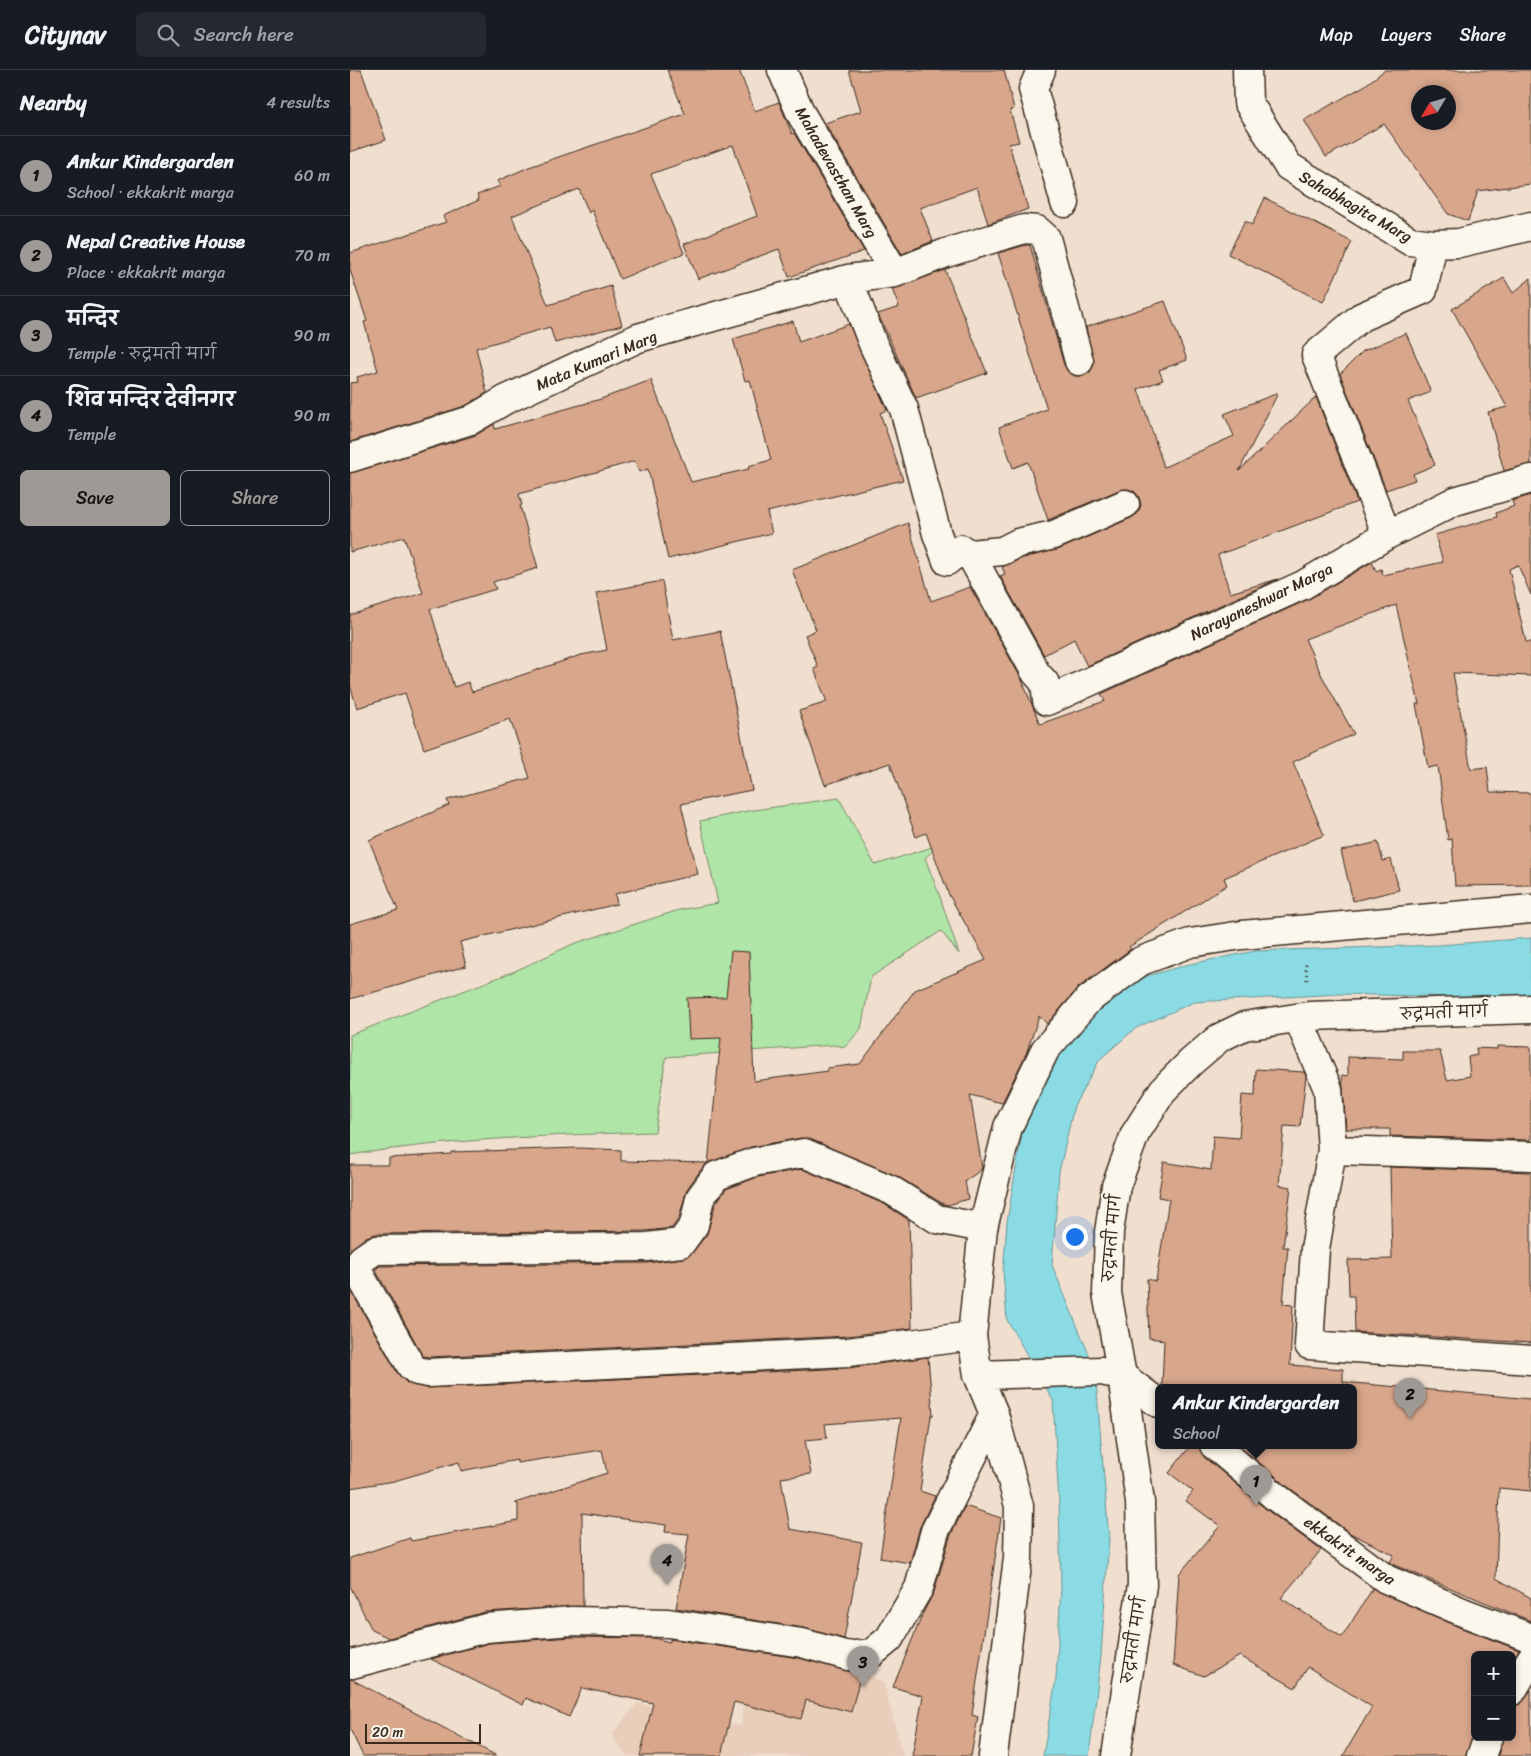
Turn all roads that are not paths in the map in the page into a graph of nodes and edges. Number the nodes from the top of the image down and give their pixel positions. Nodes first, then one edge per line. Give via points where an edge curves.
1 (782, 70) edge
2 (1041, 70) edge
3 (1248, 70) edge
4 (1065, 203) dead end
5 (1531, 226) edge
6 (1433, 244) junction
7 (895, 273) junction
8 (848, 279) junction
9 (1079, 361) dead end
10 (350, 458) edge
11 (1531, 479) edge
12 (1125, 504) dead end
13 (1387, 535) junction
14 (970, 554) junction
15 (1531, 910) edge
16 (1531, 1008) edge
17 (1298, 1018) junction
18 (1332, 1150) junction
19 (1531, 1156) edge
20 (983, 1228) junction
21 (972, 1336) junction
22 (1531, 1360) edge
23 (1112, 1373) junction
24 (978, 1375) junction
25 (1155, 1401) edge
26 (994, 1414) junction
27 (1219, 1449) edge
28 (1531, 1638) edge
29 (1531, 1659) edge
30 (351, 1663) edge
31 (1516, 1684) edge
32 (1487, 1741) edge
33 (992, 1756) edge
34 (1116, 1756) edge
35 (1481, 1756) edge

1 - 7 street, Mahadevasthan Marg via 801,114
2 - 4 street via 1033,89
3 - 6 street, Sahabhagita Marg via 1248,102 1288,166 1410,241
5 - 6 street, Sahabhagita Marg via 1459,244
6 - 13 street via 1423,290 1361,317 1316,355
7 - 8 street, Mata Kumari Marg
7 - 9 street, Mata Kumari Marg via 1024,229 1037,230 1046,238
8 - 10 street, Mata Kumari Marg via 638,338 505,400 471,420
8 - 14 street via 873,344 904,409 947,561 961,549
11 - 13 street, Narayaneshwar Marga via 1456,501
12 - 14 street via 1054,535 1018,543 1002,551
13 - 14 street, Narayaneshwar Marga via 1303,585 1047,701 1045,683 1036,674
15 - 20 street via 1242,935 1190,943 1141,961 1088,1000 1045,1050 1008,1127
16 - 17 street, रुद्रमती मार्ग
17 - 18 street via 1328,1089
17 - 23 street, रुद्रमती मार्ग via 1244,1026 1219,1038 1163,1090 1135,1134 1116,1186 1109,1232 1107,1293
18 - 19 street
18 - 22 street via 1315,1249 1309,1345
20 - 21 street
20 - 21 street via 937,1219 891,1190 804,1152 754,1162 716,1176 700,1198 694,1225 681,1244 375,1250 362,1259 357,1270 411,1366 428,1373 848,1352
21 - 24 street
23 - 24 street
23 - 25 street
23 - 34 street, रुद्रमती मार्ग via 1140,1502 1142,1585
24 - 26 street
26 - 30 street via 935,1531 919,1588 889,1640 872,1653 848,1656 802,1643 668,1623 572,1621 486,1628
26 - 33 street via 1019,1506 1018,1558
27 - 28 street, ekkakrit marga via 1277,1498 1386,1578
29 - 31 street
32 - 35 street

